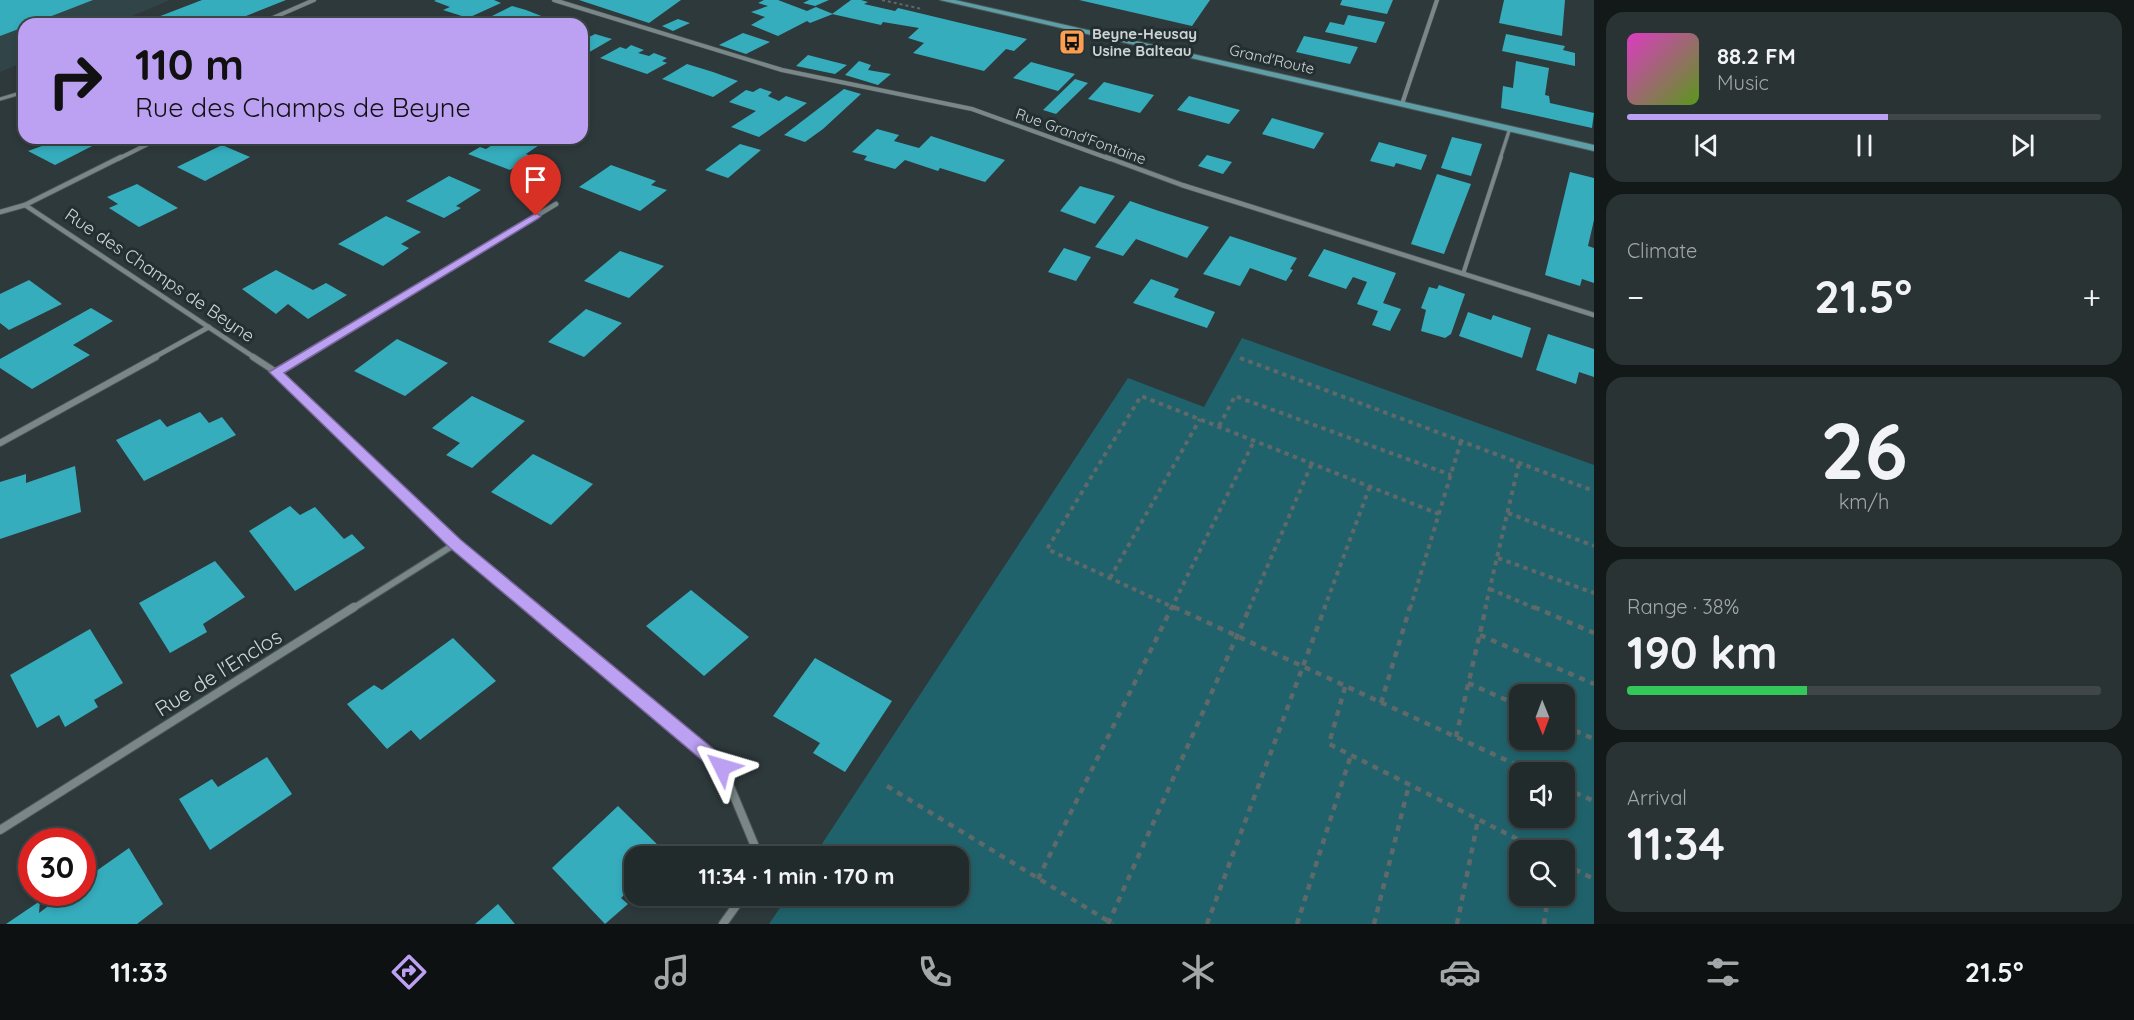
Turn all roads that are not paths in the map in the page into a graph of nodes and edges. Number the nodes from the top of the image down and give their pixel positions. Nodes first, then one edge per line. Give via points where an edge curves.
1 (314, 0) edge
2 (554, 0) edge
3 (944, 0) edge
4 (1437, 0) edge
5 (273, 18) edge
6 (18, 94) edge
7 (0, 99) edge
8 (1402, 104) junction
9 (1510, 128) junction
10 (148, 144) edge
11 (1594, 148) edge
12 (556, 204) dead end
13 (25, 205) junction
14 (0, 212) edge
15 (1463, 274) junction
16 (1594, 315) edge
17 (209, 327) junction
18 (276, 372) junction
19 (0, 443) edge
20 (456, 544) junction
21 (0, 830) edge
22 (755, 846) edge
23 (736, 906) edge
24 (723, 924) edge

1 - 5 street
2 - 15 street, Rue Grand'Fontaine via 782,70 972,109 1182,185
3 - 8 main road, Grand'Route
4 - 8 street
6 - 7 lane
8 - 9 main road, Grand'Route
9 - 11 main road, Grand'Route
9 - 15 lane
10 - 13 street
12 - 18 street
13 - 14 street
13 - 17 street, Rue des Champs de Beyne
15 - 16 street, Rue Grand'Fontaine
17 - 18 street, Rue des Champs de Beyne
17 - 19 street
18 - 20 street, Rue des Champs de Beyne
20 - 21 street, Rue de l'Enclos
20 - 22 street, Rue des Champs de Beyne via 722,767
23 - 24 street

